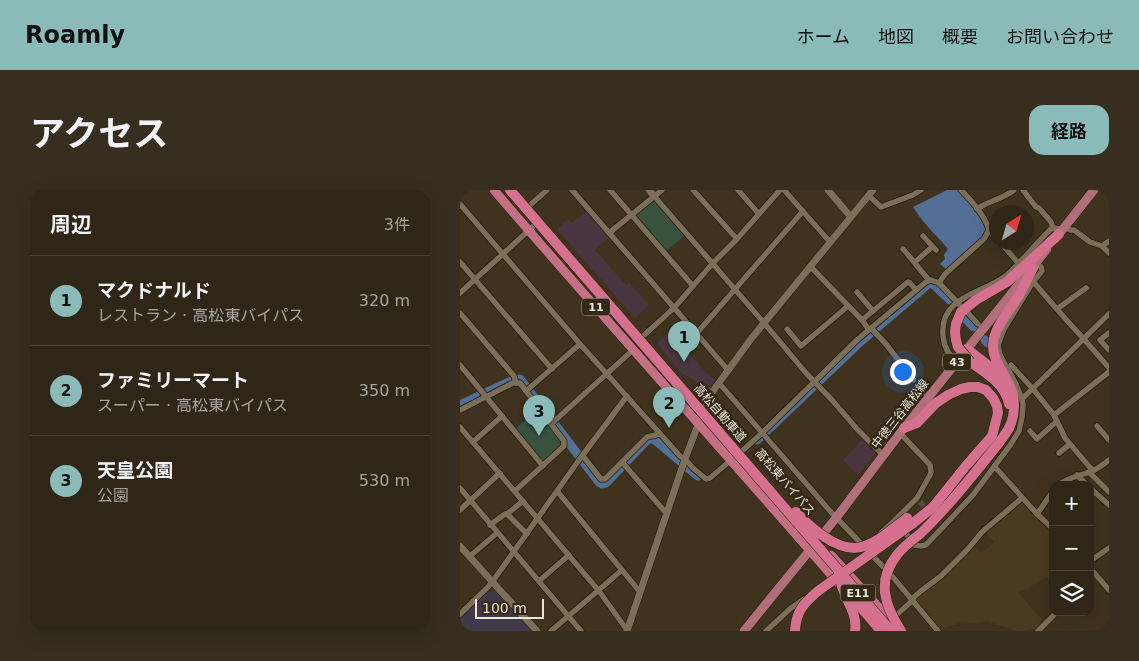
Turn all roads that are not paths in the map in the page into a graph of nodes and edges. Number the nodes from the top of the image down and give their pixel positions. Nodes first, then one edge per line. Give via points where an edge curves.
1 (494, 190) edge
2 (501, 190) edge
3 (510, 190) edge
4 (515, 190) edge
5 (547, 190) edge
6 (572, 190) edge
7 (610, 190) edge
8 (662, 190) edge
9 (693, 190) edge
10 (738, 190) edge
11 (782, 190) edge
12 (828, 190) edge
13 (920, 190) edge
14 (961, 190) edge
15 (1014, 190) edge
16 (1023, 190) edge
17 (1094, 190) edge
18 (651, 193) edge
19 (870, 193) edge
20 (460, 204) edge
21 (529, 206) junction
22 (977, 209) junction
23 (803, 211) junction
24 (631, 214) junction
25 (759, 214) junction
26 (981, 215) junction
27 (850, 216) junction
28 (540, 220) junction
29 (989, 223) edge
30 (528, 230) junction
31 (1060, 230) junction
32 (609, 233) junction
33 (923, 236) dead end
34 (736, 239) junction
35 (1109, 241) edge
36 (830, 242) junction
37 (1102, 246) junction
38 (903, 249) dead end
39 (1007, 250) edge
40 (1109, 253) edge
41 (502, 254) junction
42 (460, 262) edge
43 (915, 262) junction
44 (712, 264) junction
45 (1020, 264) junction
46 (1035, 265) junction
47 (810, 266) junction
48 (475, 279) junction
49 (929, 280) junction
50 (1033, 281) junction
51 (939, 283) junction
52 (693, 286) junction
53 (1086, 288) dead end
54 (735, 290) junction
55 (916, 290) junction
56 (857, 292) dead end
57 (460, 293) edge
58 (958, 303) junction
59 (848, 306) junction
60 (674, 308) junction
61 (1057, 309) junction
62 (873, 311) junction
63 (966, 312) dead end
64 (460, 313) edge
65 (1109, 314) edge
66 (862, 320) junction
67 (765, 324) junction
68 (978, 324) dead end
69 (787, 329) dead end
70 (872, 330) junction
71 (696, 333) junction
72 (1109, 333) edge
73 (642, 337) junction
74 (1086, 340) junction
75 (580, 344) junction
76 (963, 348) junction
77 (633, 350) junction
78 (1109, 350) edge
79 (957, 362) junction
80 (460, 365) edge
81 (1011, 366) dead end
82 (1109, 368) edge
83 (552, 369) junction
84 (728, 370) junction
85 (1109, 372) edge
86 (606, 374) junction
87 (1006, 378) junction
88 (515, 380) junction
89 (719, 383) junction
90 (815, 384) junction
91 (1033, 389) junction
92 (528, 390) junction
93 (484, 394) junction
94 (627, 396) junction
95 (930, 396) junction
96 (1022, 398) junction
97 (704, 409) junction
98 (460, 410) edge
99 (502, 416) junction
100 (1055, 418) junction
101 (552, 422) junction
102 (699, 423) junction
103 (1097, 426) dead end
104 (460, 427) edge
105 (902, 431) junction
106 (1030, 432) dead end
107 (660, 434) junction
108 (763, 434) junction
109 (992, 436) junction
110 (725, 438) junction
111 (1109, 439) edge
112 (473, 442) junction
113 (1070, 444) junction
114 (741, 452) junction
115 (1059, 453) dead end
116 (883, 455) junction
117 (581, 458) junction
118 (731, 460) junction
119 (1109, 460) edge
120 (684, 462) junction
121 (623, 464) junction
122 (543, 466) junction
123 (995, 467) junction
124 (1091, 471) junction
125 (500, 473) junction
126 (1077, 475) junction
127 (1064, 481) edge
128 (1083, 481) edge
129 (460, 488) edge
130 (515, 491) junction
131 (557, 491) junction
132 (1094, 492) edge
133 (1109, 492) edge
134 (1049, 497) edge
135 (1022, 498) junction
136 (470, 501) junction
137 (523, 501) junction
138 (1109, 505) edge
139 (460, 510) edge
140 (508, 514) junction
141 (668, 514) junction
142 (1037, 514) junction
143 (836, 518) junction
144 (538, 519) junction
145 (894, 520) junction
146 (490, 525) junction
147 (913, 526) junction
148 (1050, 526) edge
149 (497, 533) junction
150 (528, 534) junction
151 (818, 540) junction
152 (460, 546) edge
153 (864, 547) junction
154 (1109, 548) edge
155 (809, 550) junction
156 (514, 552) junction
157 (569, 555) junction
158 (469, 557) junction
159 (1094, 558) edge
160 (622, 570) junction
161 (1093, 571) edge
162 (832, 576) junction
163 (539, 581) junction
164 (492, 582) junction
165 (841, 583) junction
166 (1109, 590) edge
167 (599, 591) junction
168 (640, 592) junction
169 (803, 600) junction
170 (913, 600) junction
171 (460, 614) edge
172 (569, 616) junction
173 (1053, 616) edge
174 (891, 626) edge
175 (538, 631) edge
176 (552, 631) edge
177 (581, 631) edge
178 (627, 631) edge
179 (744, 631) edge
180 (766, 631) edge
181 (794, 631) edge
182 (802, 631) edge
183 (855, 631) edge
184 (880, 631) edge
185 (900, 631) edge
186 (938, 631) edge
187 (1038, 631) edge

1 - 30 highway, 11
2 - 165 highway, 高松自動車道 / E11
3 - 110 highway, 高松自動車道 / E11, bridge
4 - 21 highway, 高松東バイパス / 11
5 - 21 street
6 - 32 street
7 - 24 street
8 - 18 street
9 - 34 street
10 - 25 street
11 - 23 street
11 - 25 street
12 - 27 street
13 - 19 street via 881,207
14 - 22 street
15 - 22 street
16 - 31 street
17 - 31 main road, 中徳三谷高松線 / 43
18 - 24 street
18 - 44 street
19 - 27 street
20 - 41 street
21 - 28 highway, 高松東バイパス / 11
22 - 26 street
23 - 36 street
23 - 54 street
24 - 32 street
24 - 52 street
25 - 34 street
26 - 29 street
26 - 51 street via 988,226 988,235
27 - 36 street
28 - 30 street
28 - 73 highway, 高松東バイパス / 11
30 - 41 street
30 - 77 highway, 11
31 - 37 street via 1074,230
31 - 45 street via 1048,232
31 - 46 main road, 中徳三谷高松線 / 43
31 - 76 highway via 1007,282 961,312 955,332 956,340
32 - 60 street
33 - 43 street via 934,249
34 - 44 street
35 - 37 street
36 - 47 street
37 - 40 street
38 - 43 street
39 - 45 street
41 - 48 street
41 - 75 street
42 - 48 street
43 - 49 street
44 - 52 street
44 - 54 street
45 - 58 street
46 - 50 street via 1042,271
46 - 76 main road, 中徳三谷高松線 / 43
46 - 87 highway via 994,338 994,355
47 - 59 street
47 - 67 street
48 - 57 street
48 - 83 street
49 - 51 street
49 - 55 street
50 - 61 street
50 - 96 street via 998,344 1000,355
51 - 58 street
52 - 60 street
53 - 61 street
54 - 67 street
54 - 71 street
55 - 62 street via 908,282
55 - 70 street
56 - 62 street
58 - 79 street via 952,305 946,316 942,334 947,351
59 - 66 street
59 - 69 street via 801,346
60 - 71 street
60 - 73 street
61 - 74 street
62 - 66 street
63 - 68 street
64 - 88 street
65 - 74 street
66 - 70 street
67 - 84 street
67 - 90 street
70 - 90 street
70 - 95 street via 924,393
71 - 84 street
72 - 78 street via 1100,340
73 - 97 highway, 高松東バイパス / 11
74 - 82 street
74 - 91 street
75 - 83 street
75 - 86 street
76 - 79 main road, 中徳三谷高松線 / 43
76 - 87 highway
76 - 109 highway, bridge via 970,362 1001,386 1009,402 1008,419 1003,428
77 - 86 street
77 - 102 highway, 11
79 - 95 main road, 中徳三谷高松線 / 43
80 - 93 street
81 - 91 street
83 - 92 street
84 - 89 street
85 - 100 street
86 - 94 street
86 - 101 street
87 - 147 highway via 1014,403 1014,416 1009,428 938,516
88 - 92 street
88 - 93 street
89 - 97 street
89 - 108 street
90 - 108 street
90 - 116 street
91 - 96 street
91 - 100 street
92 - 101 street
93 - 98 street
93 - 99 street
94 - 107 street
94 - 117 street
95 - 105 main road, 中徳三谷高松線 / 43
96 - 123 street via 1019,431
97 - 102 street
97 - 114 highway, 高松東バイパス / 11
99 - 112 street
99 - 122 street
100 - 106 street via 1038,439
100 - 113 street
101 - 122 street via 564,446
102 - 118 highway, 11
102 - 120 street
103 - 111 street
104 - 112 street
105 - 109 highway via 917,423 948,395 960,389 978,387 990,394 997,406
105 - 116 main road, 中徳三谷高松線 / 43
105 - 145 street via 930,465 931,472 919,500
107 - 120 street
107 - 121 street via 647,436
108 - 114 street
108 - 143 street
109 - 147 highway
110 - 147 highway, bridge via 802,519 839,544 861,547
110 - 174 highway, 高松自動車道 / E11, bridge
112 - 125 street
113 - 115 street
113 - 124 street
114 - 151 highway, 高松東バイパス / 11
116 - 143 main road, 中徳三谷高松線 / 43
117 - 121 street via 601,479
117 - 131 street
118 - 120 street via 706,479
118 - 155 highway, 11
119 - 124 street
120 - 141 street
121 - 141 street
122 - 130 street
123 - 135 street
123 - 145 street via 926,545 915,545
124 - 126 street
124 - 133 street
125 - 130 street
125 - 136 street
126 - 127 street
126 - 128 street
129 - 136 street
130 - 137 street
131 - 144 street
131 - 160 street
132 - 138 street
134 - 142 street
135 - 142 street
135 - 170 street via 982,532 941,576
136 - 139 street
136 - 146 street
137 - 140 street
137 - 144 street
140 - 146 street
140 - 150 street
141 - 168 street
142 - 148 street
143 - 151 main road, 中徳三谷高松線 / 43
143 - 153 street
144 - 150 street
144 - 157 street
145 - 153 street
146 - 149 street
147 - 181 highway, bridge via 807,600 800,610
147 - 182 highway, bridge via 822,595 806,612
147 - 185 highway, bridge via 886,576 888,608
149 - 156 street
149 - 158 street
150 - 156 street
151 - 155 main road, 中徳三谷高松線 / 43
151 - 174 highway, 高松東バイパス / 11
152 - 158 street
153 - 170 street
154 - 159 street
155 - 162 highway, 11
155 - 179 main road, 中徳三谷高松線 / 43
156 - 163 street
156 - 164 street
157 - 163 street
157 - 167 street
158 - 164 street
160 - 167 street
160 - 168 street
161 - 166 street
162 - 169 street
162 - 184 highway, 11
163 - 172 street
164 - 171 street
164 - 175 street
165 - 183 highway, bridge via 855,620
165 - 184 highway, 高松自動車道 / E11, bridge
167 - 172 street
167 - 178 street
168 - 178 street
169 - 180 street
169 - 181 street via 794,616
170 - 174 street
170 - 186 street
172 - 176 street
172 - 177 street
173 - 187 street
174 - 184 street
174 - 185 highway, 高松東バイパス / 11

